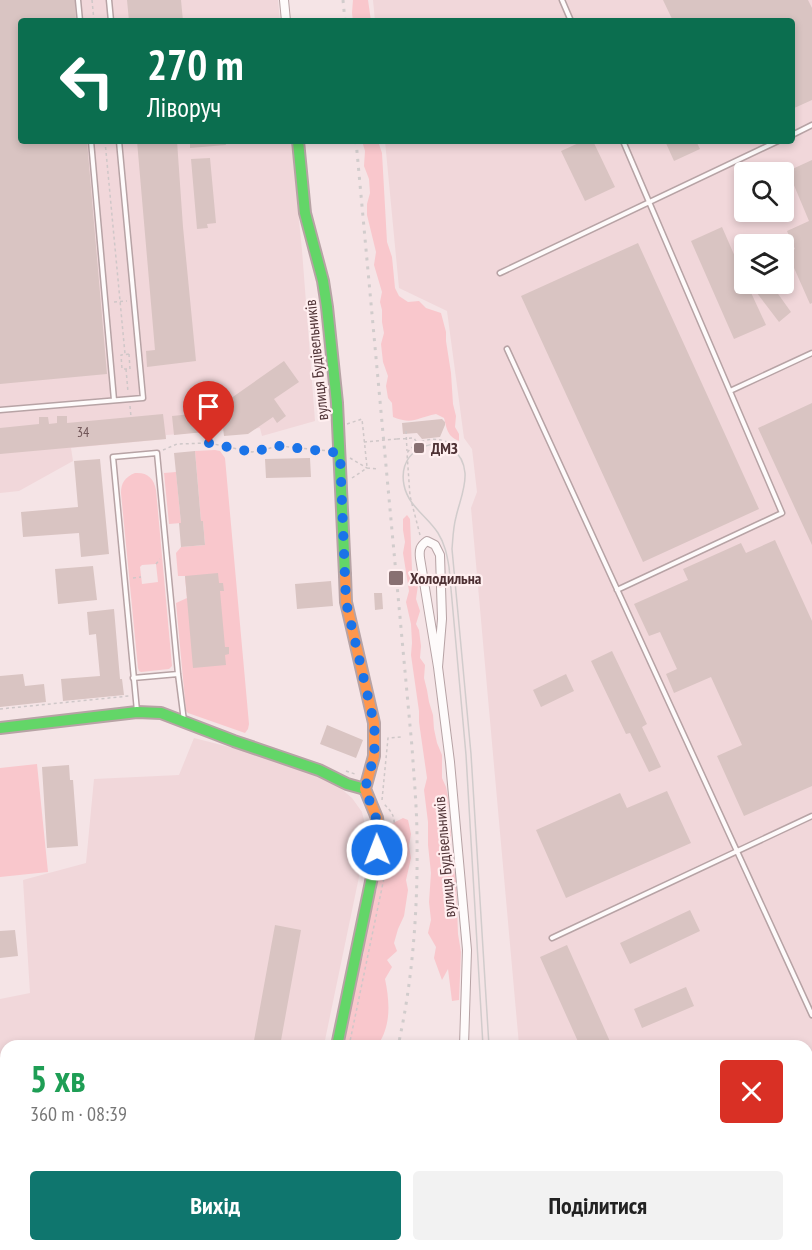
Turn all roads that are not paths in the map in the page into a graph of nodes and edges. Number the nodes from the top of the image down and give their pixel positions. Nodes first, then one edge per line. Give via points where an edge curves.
1 (78, 0) edge
2 (109, 0) edge
3 (284, 0) edge
4 (562, 0) edge
5 (80, 18) edge
6 (111, 18) edge
7 (286, 18) edge
8 (570, 18) edge
9 (812, 125) edge
10 (795, 134) edge
11 (91, 144) edge
12 (119, 144) edge
13 (298, 144) edge
14 (624, 144) edge
15 (772, 144) edge
16 (650, 202) junction
17 (500, 273) dead end
18 (507, 349) dead end
19 (812, 353) edge
20 (730, 391) junction
21 (114, 400) junction
22 (0, 410) edge
23 (617, 590) junction
24 (438, 667) junction
25 (178, 674) junction
26 (133, 678) junction
27 (137, 712) junction
28 (184, 722) junction
29 (0, 728) edge
30 (365, 789) junction
31 (812, 816) edge
32 (737, 851) junction
33 (552, 938) dead end
34 (812, 1015) edge
35 (338, 1040) edge
36 (464, 1040) edge

1 - 5 lane
2 - 6 lane
3 - 7 street
4 - 8 lane
9 - 10 lane
11 - 21 lane
12 - 21 lane via 143,398
13 - 30 street, вулиця Будівельників via 305,213 327,307 339,427 346,602 374,723 374,756
14 - 16 lane
15 - 16 lane
16 - 17 lane
16 - 20 lane
18 - 23 lane
19 - 20 lane
20 - 23 lane via 782,513
21 - 22 lane
23 - 32 lane
24 - 24 street, вулиця Будівельників via 442,619 440,555 428,541 419,549
24 - 36 street, вулиця Будівельників via 467,950
25 - 26 lane
25 - 26 lane via 157,453 114,457
25 - 28 lane
26 - 27 lane
27 - 28 street via 161,713
27 - 29 street
28 - 30 street
30 - 35 street via 379,833
31 - 32 lane
32 - 33 lane
32 - 34 lane

